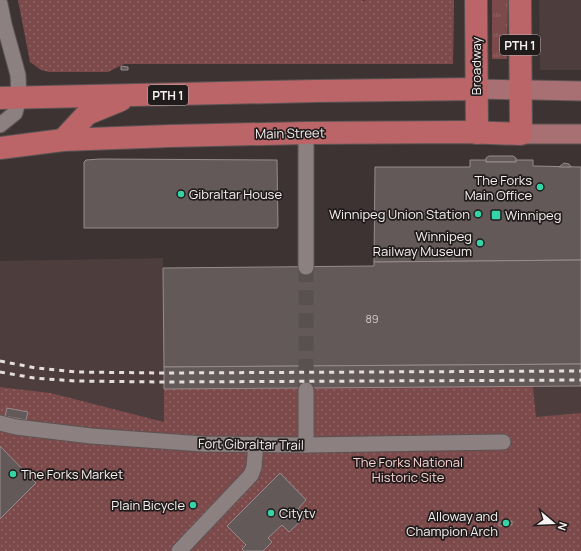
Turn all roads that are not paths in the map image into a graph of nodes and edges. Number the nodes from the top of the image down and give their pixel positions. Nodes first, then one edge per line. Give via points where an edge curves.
1 (476, 0) edge
2 (520, 0) edge
3 (0, 4) edge
4 (477, 89) junction
5 (521, 90) junction
6 (581, 92) edge
7 (134, 95) junction
8 (9, 98) edge
9 (0, 125) edge
10 (477, 132) junction
11 (306, 133) junction
12 (521, 134) junction
13 (581, 134) edge
14 (63, 140) junction
15 (0, 148) edge
16 (306, 266) tunnel mouth
17 (306, 390) tunnel mouth
18 (0, 423) edge
19 (503, 442) dead end
20 (256, 444) junction
21 (306, 445) junction
22 (195, 534) junction
23 (179, 551) edge
24 (195, 551) edge

1 - 4 highway, Broadway
2 - 5 highway, PTH 1
3 - 8 street via 18,75
4 - 5 main road
4 - 7 highway, PTH 1
4 - 10 highway, Broadway
5 - 6 main road
5 - 12 highway, PTH 1
7 - 8 highway, PTH 1
7 - 14 highway via 87,114
8 - 9 street via 15,113
10 - 11 highway, Main Street
10 - 12 highway, Main Street
11 - 14 highway, Main Street
11 - 16 street
12 - 13 main road, Main Street
14 - 15 highway, Main Street
17 - 21 street
18 - 20 street, Fort Gibraltar Trail via 98,436 195,443
19 - 21 street, Fort Gibraltar Trail
20 - 21 street, Fort Gibraltar Trail
20 - 22 street via 251,475
22 - 23 street
22 - 24 street

